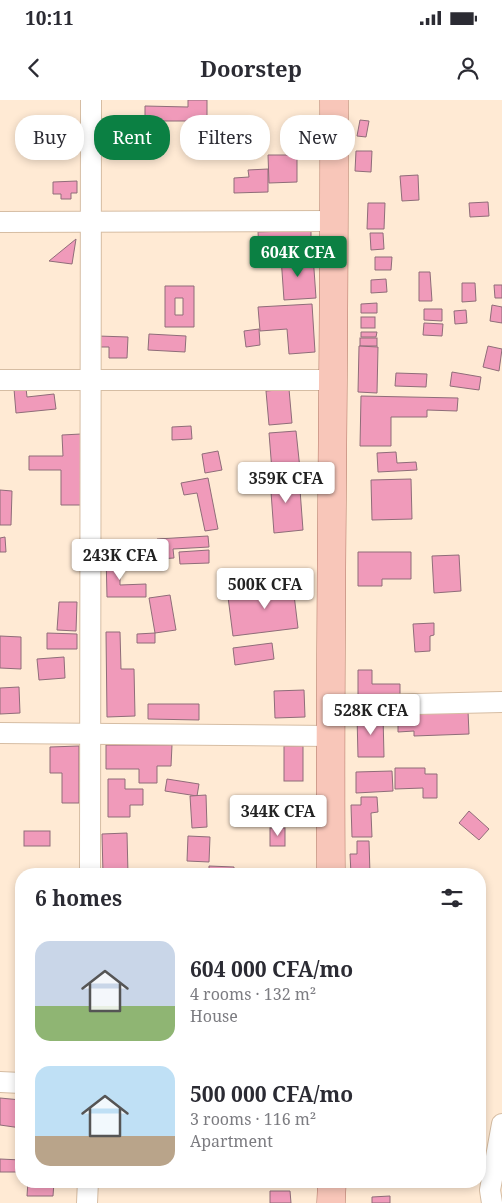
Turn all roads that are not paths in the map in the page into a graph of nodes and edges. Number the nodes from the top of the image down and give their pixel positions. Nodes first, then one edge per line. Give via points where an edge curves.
1 (91, 100) edge
2 (334, 100) edge
3 (334, 221) junction
4 (0, 222) edge
5 (90, 222) junction
6 (0, 380) edge
7 (332, 380) junction
8 (91, 381) junction
9 (502, 702) edge
10 (330, 706) junction
11 (0, 733) edge
12 (90, 734) junction
13 (330, 736) junction
14 (90, 868) edge
15 (331, 868) edge
16 (0, 1082) edge
17 (15, 1082) edge
18 (502, 1124) edge
19 (88, 1188) edge
20 (332, 1188) edge
21 (87, 1203) edge
22 (331, 1203) edge
23 (492, 1203) edge

1 - 5 street
2 - 3 main road
3 - 5 street
3 - 7 main road
4 - 5 street
5 - 8 street
6 - 8 street
7 - 8 street
7 - 10 main road
8 - 12 street
9 - 10 street
10 - 13 main road
11 - 12 street
12 - 13 street
12 - 14 street
13 - 15 main road
16 - 17 street
18 - 23 street via 490,1190
19 - 21 street
20 - 22 main road

